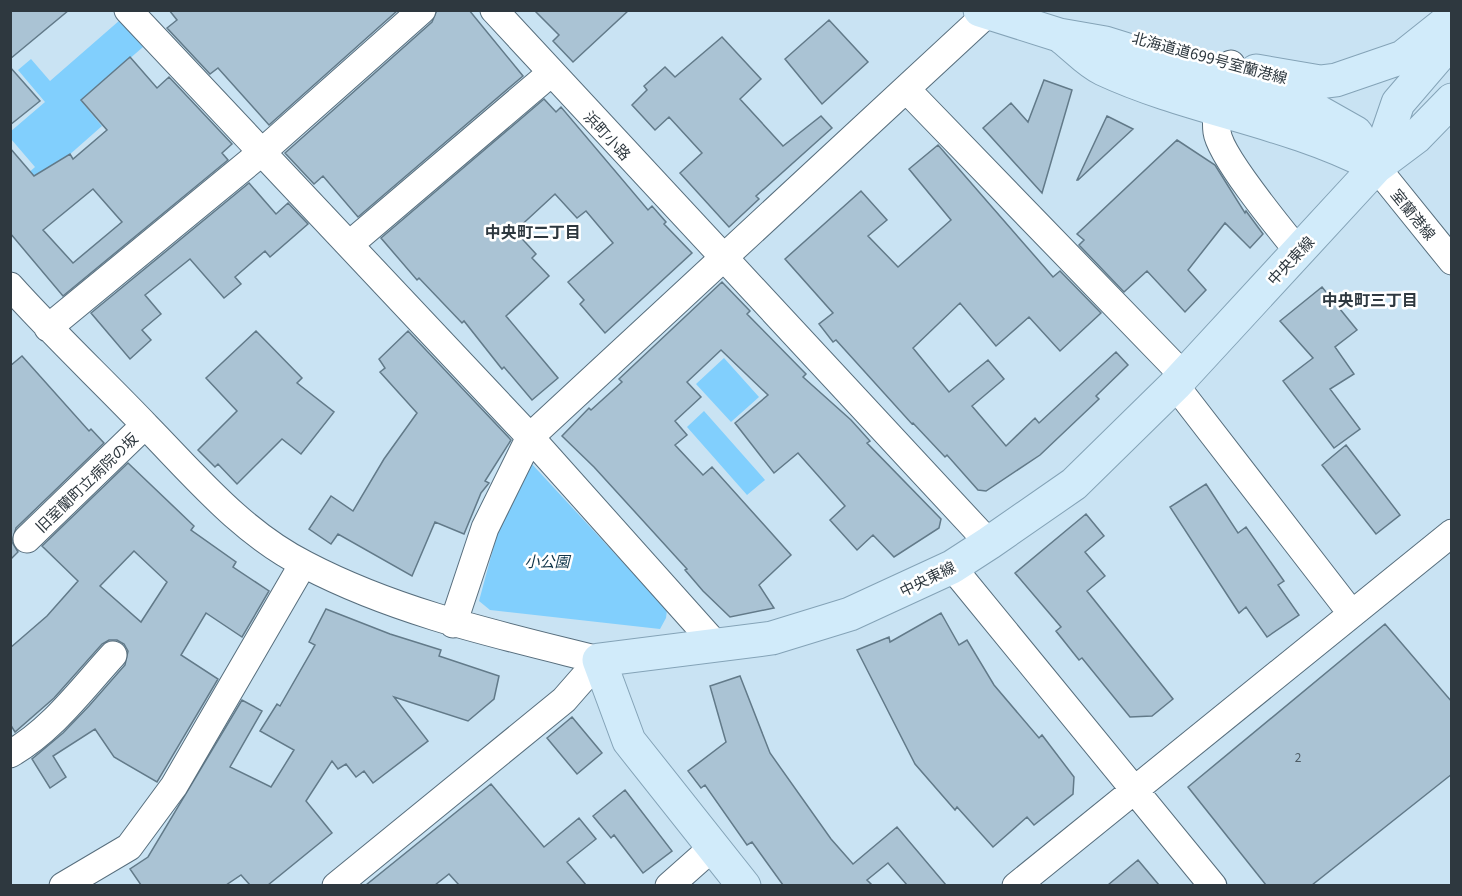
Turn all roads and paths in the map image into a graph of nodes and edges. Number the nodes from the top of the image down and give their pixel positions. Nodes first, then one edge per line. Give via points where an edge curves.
1 (128, 10) edge
2 (422, 10) edge
3 (494, 10) edge
4 (987, 12) edge
5 (1452, 18) edge
6 (1059, 35) junction
7 (1452, 40) edge
8 (551, 73) junction
9 (1225, 84) junction
10 (907, 90) junction
11 (1452, 100) edge
12 (262, 152) junction
13 (1376, 166) junction
14 (350, 244) junction
15 (1298, 251) junction
16 (723, 259) junction
17 (1452, 261) edge
18 (10, 286) edge
19 (48, 328) junction
20 (1180, 381) junction
21 (145, 425) junction
22 (530, 437) junction
23 (1452, 533) edge
24 (27, 538) dead end
25 (989, 543) junction
26 (303, 564) junction
27 (952, 567) junction
28 (1352, 614) junction
29 (453, 624) junction
30 (716, 645) junction
31 (113, 655) dead end
32 (598, 660) junction
33 (10, 754) edge
34 (1135, 789) junction
35 (713, 847) junction
36 (63, 885) edge
37 (336, 885) edge
38 (669, 885) edge
39 (744, 885) edge
40 (1016, 885) edge
41 (1213, 885) edge

1 - 12 street
2 - 12 street
3 - 8 street, 浜町小路
4 - 6 main road, 北海道道699号室蘭港線
4 - 10 street
5 - 9 main road, 北海道道699号室蘭港線 via 1403,57 1336,80 1275,77
6 - 9 main road, 北海道道699号室蘭港線 via 1111,30
6 - 9 main road, 北海道道699号室蘭港線 via 1101,68
7 - 13 main road via 1398,103
8 - 14 street
8 - 16 street, 浜町小路
9 - 13 main road, 北海道道699号室蘭港線
9 - 15 street via 1217,134 1266,212
10 - 16 street
10 - 20 street
11 - 13 main road via 1416,137
12 - 14 street
12 - 19 street
13 - 15 main road, 中央東線
13 - 17 street, 室蘭港線
14 - 22 street
15 - 20 main road, 中央東線
16 - 22 street
16 - 25 street, 浜町小路
18 - 19 street
19 - 21 street
20 - 25 main road, 中央東線 via 1074,484
20 - 28 street
21 - 24 street, 旧室蘭町立病院の坂
21 - 26 street via 228,512
22 - 29 street via 485,528
22 - 30 street
23 - 28 street
25 - 27 main road, 中央東線
26 - 29 street
26 - 36 street via 174,786 129,847
27 - 30 main road, 中央東線 via 850,614 772,638
27 - 34 street
28 - 34 street
29 - 32 street
30 - 32 main road, 中央東線
31 - 33 street via 60,715
32 - 35 main road via 629,741
32 - 37 street via 564,700
34 - 40 street
34 - 41 street
35 - 38 street
35 - 39 main road

